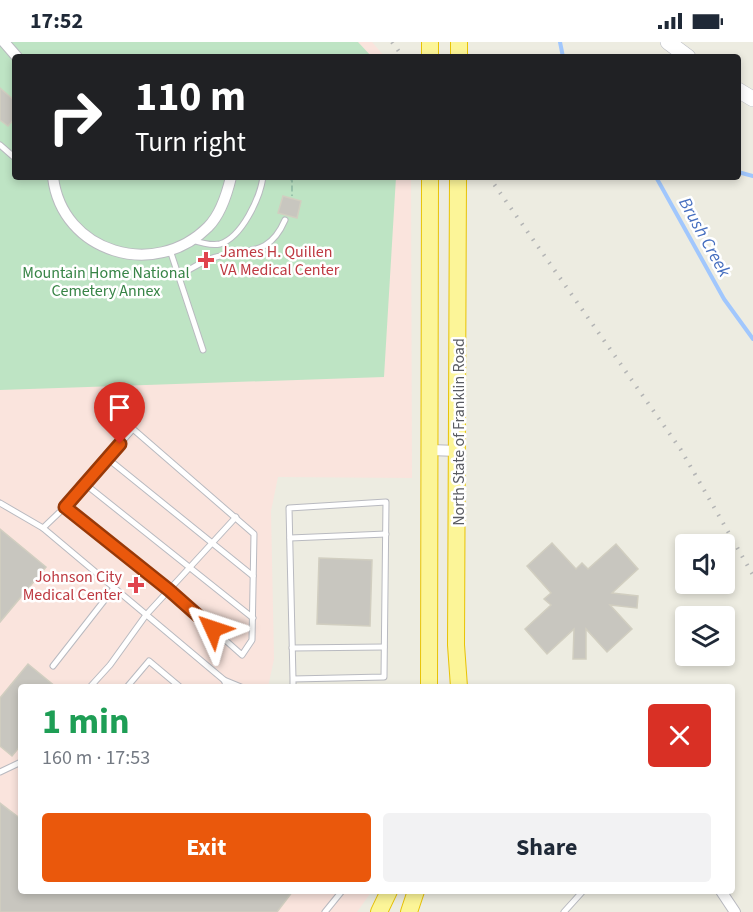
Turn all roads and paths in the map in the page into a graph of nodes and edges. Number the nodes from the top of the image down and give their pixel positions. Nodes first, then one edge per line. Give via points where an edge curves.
1 (4, 42) edge
2 (672, 43) edge
3 (14, 54) edge
4 (685, 54) edge
5 (0, 145) edge
6 (12, 155) edge
7 (52, 180) edge
8 (230, 180) edge
9 (262, 180) edge
10 (292, 180) edge
11 (430, 180) edge
12 (458, 180) edge
13 (292, 196) dead end
14 (285, 220) dead end
15 (190, 240) junction
16 (170, 250) junction
17 (178, 276) junction
18 (203, 350) dead end
19 (430, 450) junction
20 (458, 451) junction
21 (107, 458) junction
22 (85, 484) junction
23 (0, 503) edge
24 (65, 507) junction
25 (236, 517) junction
26 (43, 528) junction
27 (386, 534) junction
28 (290, 538) junction
29 (212, 542) junction
30 (190, 567) junction
31 (253, 576) junction
32 (114, 588) junction
33 (169, 590) junction
34 (146, 615) junction
35 (253, 618) junction
36 (384, 647) junction
37 (292, 648) junction
38 (53, 666) dead end
39 (293, 679) junction
40 (224, 680) junction
41 (93, 684) edge
42 (130, 684) edge
43 (176, 684) edge
44 (226, 684) edge
45 (234, 684) edge
46 (293, 684) edge
47 (429, 684) edge
48 (459, 684) edge
49 (18, 763) edge
50 (0, 772) edge
51 (340, 894) edge
52 (388, 894) edge
53 (415, 894) edge
54 (580, 894) edge
55 (723, 894) edge
56 (325, 912) edge
57 (379, 912) edge
58 (409, 912) edge
59 (564, 912) edge
60 (735, 912) edge

1 - 3 street
2 - 4 main road
5 - 6 lane
7 - 16 street via 63,210 88,238 133,256
8 - 15 street via 210,225
9 - 15 lane via 244,224 229,238 220,244
10 - 13 path
11 - 19 highway, North State of Franklin Road
12 - 20 highway, North State of Franklin Road
14 - 17 lane via 277,236 260,249 213,257
15 - 16 street
16 - 17 lane
17 - 18 lane
19 - 20 street
19 - 47 highway, North State of Franklin Road
20 - 48 highway, North State of Franklin Road
21 - 22 lane
21 - 25 lane via 133,429
21 - 29 lane
22 - 24 lane
22 - 30 lane
23 - 26 lane
24 - 26 lane
24 - 33 lane
25 - 29 lane
25 - 31 lane via 254,534
26 - 32 lane
27 - 28 lane
27 - 28 lane via 386,502 289,508
27 - 36 lane
28 - 37 lane
29 - 30 lane
29 - 31 lane
30 - 33 lane
30 - 35 lane
31 - 35 lane
32 - 34 lane
32 - 38 lane
33 - 34 lane
33 - 35 lane via 242,655 252,640
34 - 40 lane
34 - 41 lane
36 - 37 lane
36 - 39 lane via 384,677
37 - 39 lane
39 - 46 lane
40 - 44 lane
40 - 45 lane
42 - 43 lane via 149,661
49 - 50 lane
51 - 56 lane
52 - 57 highway
53 - 58 highway
54 - 59 lane
55 - 60 street

